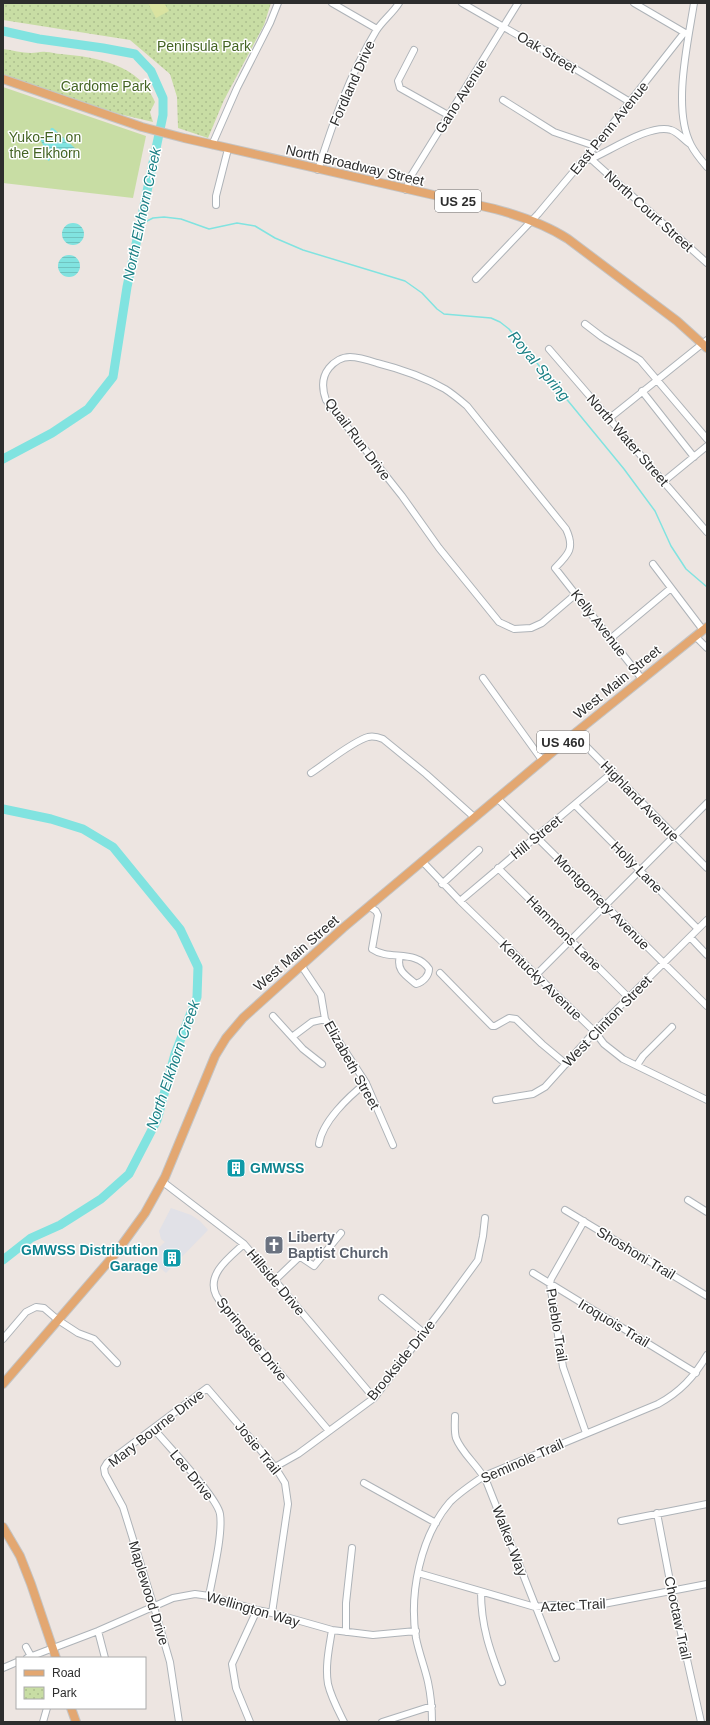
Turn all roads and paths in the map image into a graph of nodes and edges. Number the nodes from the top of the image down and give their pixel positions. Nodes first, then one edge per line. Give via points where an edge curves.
1 (278, 3) edge
2 (332, 3) edge
3 (399, 3) edge
4 (462, 3) edge
5 (518, 3) edge
6 (634, 3) edge
7 (694, 3) edge
8 (503, 26) junction
9 (377, 29) junction
10 (686, 34) junction
11 (414, 50) dead end
12 (3, 79) edge
13 (503, 100) dead end
14 (630, 102) junction
15 (448, 115) junction
16 (684, 125) junction
17 (669, 129) junction
18 (690, 144) junction
19 (212, 145) junction
20 (595, 146) junction
21 (228, 149) junction
22 (591, 159) junction
23 (581, 162) junction
24 (706, 165) edge
25 (318, 170) junction
26 (406, 190) junction
27 (216, 205) dead end
28 (532, 220) junction
29 (707, 263) edge
30 (476, 279) dead end
31 (585, 324) dead end
32 (706, 344) edge
33 (548, 349) dead end
34 (657, 379) junction
35 (642, 391) junction
36 (611, 417) junction
37 (707, 439) edge
38 (707, 446) edge
39 (694, 457) junction
40 (663, 482) junction
41 (707, 532) edge
42 (653, 564) dead end
43 (555, 568) joint
44 (671, 588) junction
45 (576, 594) junction
46 (705, 628) edge
47 (695, 636) junction
48 (610, 639) junction
49 (707, 648) edge
50 (483, 678) dead end
51 (642, 678) junction
52 (574, 734) junction
53 (542, 760) junction
54 (612, 772) junction
55 (311, 774) dead end
56 (497, 798) junction
57 (707, 803) edge
58 (575, 805) junction
59 (474, 817) junction
60 (536, 837) junction
61 (675, 837) junction
62 (479, 850) dead end
63 (422, 861) junction
64 (498, 868) junction
65 (707, 868) edge
66 (641, 870) junction
67 (442, 884) junction
68 (460, 901) junction
69 (606, 906) junction
70 (370, 907) junction
71 (707, 920) edge
72 (698, 929) junction
73 (690, 937) junction
74 (571, 940) junction
75 (707, 955) edge
76 (400, 956) junction
77 (664, 963) junction
78 (301, 965) junction
79 (440, 973) dead end
80 (536, 975) junction
81 (629, 998) junction
82 (707, 1006) edge
83 (273, 1016) dead end
84 (325, 1019) junction
85 (672, 1027) dead end
86 (595, 1032) junction
87 (292, 1037) junction
88 (322, 1064) dead end
89 (566, 1064) junction
90 (637, 1065) junction
91 (366, 1084) junction
92 (496, 1100) dead end
93 (707, 1100) edge
94 (319, 1144) dead end
95 (393, 1145) dead end
96 (163, 1182) junction
97 (688, 1200) dead end
98 (566, 1210) dead end
99 (707, 1212) edge
100 (485, 1218) dead end
101 (584, 1221) junction
102 (341, 1233) dead end
103 (244, 1244) junction
104 (533, 1274) dead end
105 (275, 1280) junction
106 (550, 1284) junction
107 (707, 1296) edge
108 (382, 1298) dead end
109 (58, 1320) junction
110 (424, 1333) junction
111 (3, 1338) edge
112 (707, 1355) edge
113 (117, 1363) dead end
114 (696, 1373) junction
115 (3, 1384) edge
116 (207, 1388) joint
117 (374, 1398) junction
118 (455, 1416) dead end
119 (154, 1429) junction
120 (328, 1431) junction
121 (586, 1433) junction
122 (274, 1467) junction
123 (104, 1468) joint
124 (484, 1476) junction
125 (364, 1483) dead end
126 (707, 1504) edge
127 (657, 1513) junction
128 (621, 1521) dead end
129 (436, 1523) junction
130 (3, 1527) edge
131 (352, 1548) dead end
132 (418, 1573) junction
133 (707, 1584) edge
134 (672, 1591) junction
135 (481, 1592) junction
136 (209, 1596) junction
137 (154, 1607) junction
138 (535, 1607) junction
139 (256, 1610) junction
140 (272, 1612) junction
141 (332, 1630) junction
142 (98, 1631) junction
143 (416, 1631) junction
144 (346, 1632) junction
145 (26, 1647) dead end
146 (52, 1648) junction
147 (30, 1657) edge
148 (56, 1657) edge
149 (106, 1657) edge
150 (556, 1658) dead end
151 (16, 1662) edge
152 (3, 1668) edge
153 (502, 1682) dead end
154 (432, 1706) junction
155 (47, 1709) edge
156 (71, 1709) edge
157 (43, 1722) edge
158 (76, 1722) edge
159 (179, 1722) edge
160 (250, 1722) edge
161 (344, 1722) edge
162 (382, 1722) edge
163 (432, 1722) edge
164 (701, 1722) edge

1 - 19 street
2 - 9 street
3 - 9 street, Fordland Drive
4 - 8 street, Oak Street
5 - 8 street, Gano Avenue
6 - 10 street
7 - 10 street
8 - 14 street, Oak Street
8 - 15 street, Gano Avenue
9 - 25 street, Fordland Drive via 337,112
10 - 14 street, East Penn Avenue
10 - 16 street via 682,108
11 - 15 street via 398,81 400,88
12 - 19 main road, North Broadway Street / US 25 via 142,127
13 - 20 street via 554,132
14 - 20 street, East Penn Avenue
15 - 26 street, Gano Avenue via 411,176
16 - 17 street
16 - 18 street
17 - 18 street
17 - 22 street via 651,131
18 - 24 street
19 - 21 main road, North Broadway Street / US 25
20 - 23 street, East Penn Avenue
21 - 25 main road, North Broadway Street / US 25
21 - 27 street
22 - 23 street
22 - 29 street, North Court Street
23 - 28 street, East Penn Avenue
25 - 26 main road, North Broadway Street / US 25
26 - 28 main road, North Broadway Street / US 25 via 495,209
28 - 30 street, East Penn Avenue
28 - 32 main road, North Broadway Street / US 25 via 568,239
31 - 34 street via 640,360
32 - 34 street
33 - 36 street, North Water Street via 606,415
34 - 35 street
34 - 37 street
35 - 36 street
35 - 39 street
36 - 40 street, North Water Street via 612,422
38 - 39 street
39 - 40 street
40 - 41 street, North Water Street
42 - 44 street
43 - 45 street, Kelly Avenue
43 - 45 street, Quail Run Drive via 566,558 571,547 566,529 467,406 447,390 424,378 364,359 350,356 335,361 330,366 322,384 326,400 499,622 514,629 531,628
44 - 46 street
44 - 48 street
45 - 48 street, Kelly Avenue
46 - 47 main road, West Main Street / US 460
47 - 49 street
47 - 51 main road, West Main Street / US 460
48 - 51 street, Kelly Avenue
50 - 53 street
51 - 52 main road, West Main Street / US 460
52 - 53 main road, West Main Street / US 460
52 - 54 street, Highland Avenue
53 - 56 main road, West Main Street / US 460
54 - 58 street, Hill Street
54 - 61 street, Highland Avenue
55 - 59 street via 358,741 377,737 420,769
56 - 59 main road, West Main Street / US 460
56 - 60 street, Montgomery Avenue
57 - 61 street
58 - 60 street, Hill Street
58 - 66 street, Holly Lane
59 - 63 main road, West Main Street / US 460
60 - 64 street, Hill Street
60 - 69 street, Montgomery Avenue
61 - 65 street, Highland Avenue
61 - 66 street
62 - 67 street
63 - 67 street, Kentucky Avenue
63 - 70 main road, West Main Street / US 460
64 - 68 street, Hill Street
64 - 74 street, Hammons Lane
66 - 69 street
66 - 72 street, Holly Lane
67 - 68 street, Kentucky Avenue
68 - 80 street, Kentucky Avenue
69 - 74 street
69 - 77 street, Montgomery Avenue
70 - 76 street via 378,915 372,949 377,953
70 - 78 main road, West Main Street / US 460
71 - 72 street, West Clinton Street
72 - 73 street, West Clinton Street
73 - 75 street
73 - 77 street, West Clinton Street
74 - 80 street
74 - 81 street, Hammons Lane
76 - 76 street via 415,958 426,964 429,974 416,984 399,968
77 - 81 street, West Clinton Street
77 - 82 street, Montgomery Avenue
78 - 84 street, Elizabeth Street via 321,995
78 - 96 main road, West Main Street / US 460 via 242,1018 221,1046 206,1076
79 - 89 street via 492,1026 509,1018 516,1019
80 - 86 street, Kentucky Avenue
81 - 86 street, West Clinton Street
83 - 87 street
84 - 87 street via 312,1022
84 - 91 street, Elizabeth Street
85 - 90 street via 646,1052
86 - 89 street, West Clinton Street
86 - 90 street, Kentucky Avenue via 604,1044
87 - 88 street
89 - 92 street, West Clinton Street via 541,1091
90 - 93 street, Kentucky Avenue
91 - 94 street via 350,1095 321,1133
91 - 95 street, Elizabeth Street
96 - 103 street, Hillside Drive
96 - 109 main road, West Main Street / US 460 via 127,1240
97 - 99 street
98 - 101 street, Shoshoni Trail
100 - 110 street, Brookside Drive via 478,1260
101 - 106 street, Pueblo Trail
101 - 107 street, Shoshoni Trail
102 - 105 street via 314,1266 298,1258
103 - 105 street, Hillside Drive
103 - 120 street, Springside Drive via 214,1276 216,1296
104 - 106 street, Iroquois Trail
105 - 117 street, Hillside Drive
106 - 114 street, Iroquois Trail
106 - 121 street, Pueblo Trail via 563,1367
108 - 110 street
109 - 111 street via 44,1308 36,1307 26,1312
109 - 113 street via 94,1339
109 - 115 main road, West Main Street / US 460
110 - 117 street, Brookside Drive
112 - 114 street, Seminole Trail
114 - 121 street, Seminole Trail via 682,1388 658,1404
116 - 119 street, Mary Bourne Drive
116 - 122 street, Josie Trail
117 - 120 street, Brookside Drive
118 - 124 street, Walker Way via 454,1430 458,1442
119 - 123 street, Mary Bourne Drive
119 - 136 street, Lee Drive via 207,1492 219,1512 220,1527
120 - 122 street, Brookside Drive via 298,1454
121 - 124 street, Seminole Trail
122 - 140 street, Josie Trail via 285,1483 288,1504
123 - 137 street, Maplewood Drive via 123,1507
124 - 129 street, Seminole Trail via 459,1494
124 - 138 street, Walker Way
125 - 129 street
126 - 127 street
127 - 128 street
127 - 134 street, Choctaw Trail
129 - 132 street, Seminole Trail
130 - 146 main road via 20,1556
131 - 144 street via 346,1597
132 - 135 street, Aztec Trail
132 - 143 street, Seminole Trail via 414,1603
133 - 134 street, Aztec Trail
134 - 138 street, Aztec Trail via 593,1606
134 - 164 street, Choctaw Trail
135 - 138 street, Aztec Trail
135 - 153 street via 483,1629
136 - 137 street, Wellington Way via 195,1594 173,1598
136 - 139 street, Wellington Way
137 - 142 street, Wellington Way
137 - 159 street, Maplewood Drive via 170,1662
138 - 150 street, Walker Way
139 - 140 street, Wellington Way
139 - 160 street via 232,1664 236,1688
140 - 141 street, Wellington Way
141 - 144 street, Wellington Way
141 - 161 street via 327,1663 328,1684
142 - 146 street, Wellington Way
142 - 149 street
143 - 144 street, Wellington Way via 373,1635
143 - 154 street, Seminole Trail
145 - 147 street
146 - 147 street, Wellington Way
146 - 148 main road
151 - 152 street
154 - 162 street
154 - 163 street, Seminole Trail
155 - 157 street
156 - 158 main road

